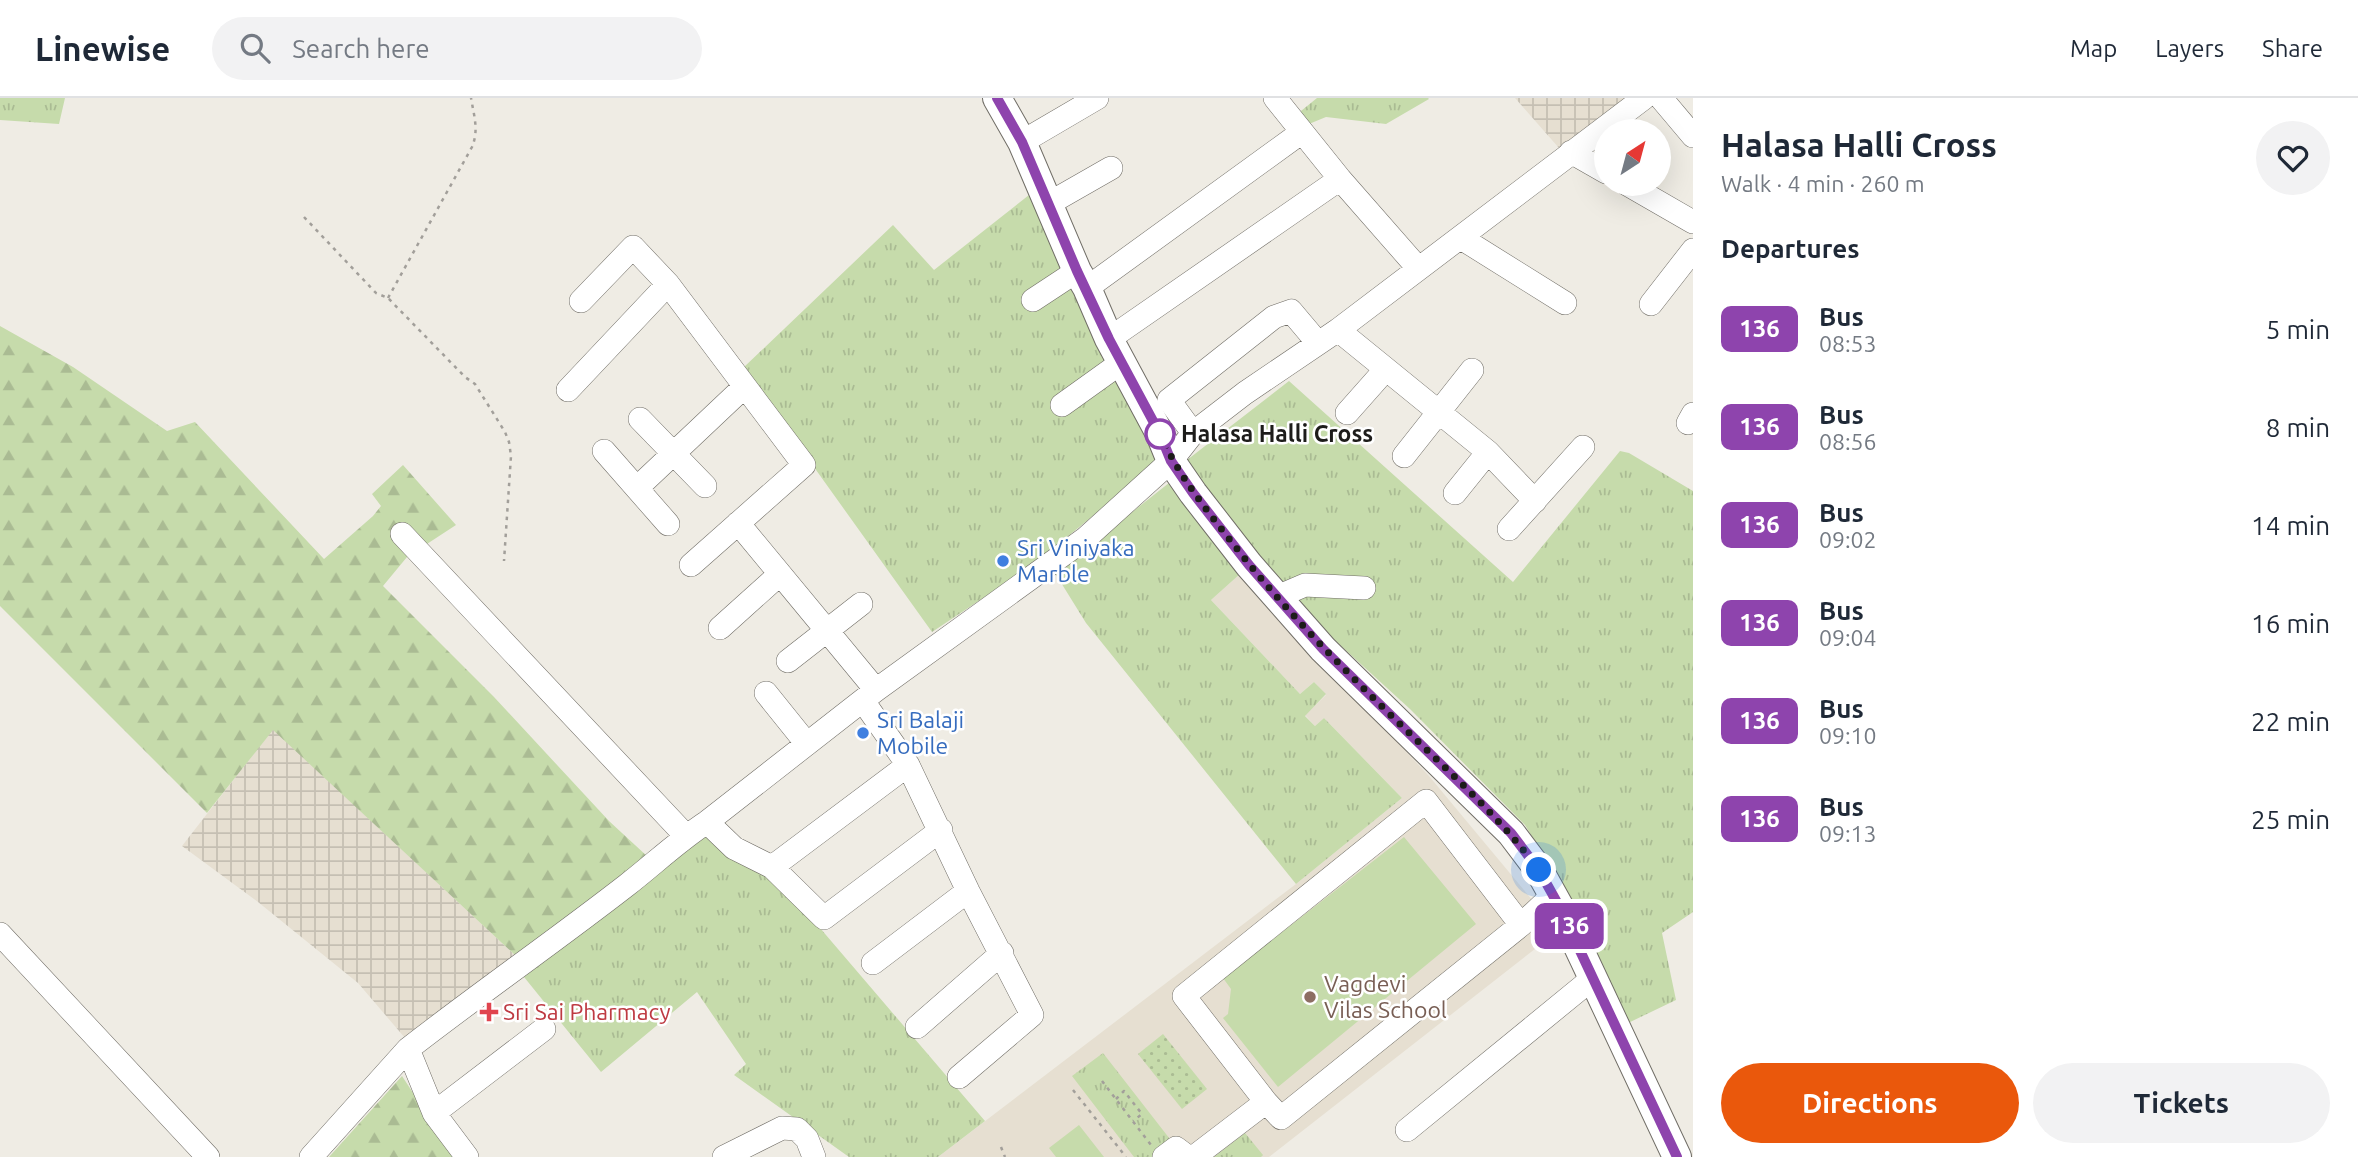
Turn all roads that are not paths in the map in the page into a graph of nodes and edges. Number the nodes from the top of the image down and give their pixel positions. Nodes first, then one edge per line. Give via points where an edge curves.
1 (997, 98) edge
2 (1097, 98) edge
3 (1275, 98) edge
4 (1644, 98) edge
5 (1661, 98) edge
6 (1303, 132) junction
7 (1693, 136) edge
8 (1022, 142) junction
9 (1571, 152) junction
10 (1594, 165) edge
11 (1111, 168) dead end
12 (1340, 179) junction
13 (1651, 196) edge
14 (1048, 204) junction
15 (1690, 216) edge
16 (1461, 238) junction
17 (1693, 250) edge
18 (1418, 268) junction
19 (1082, 280) junction
20 (668, 284) junction
21 (1033, 300) dead end
22 (581, 301) dead end
23 (1565, 303) dead end
24 (1651, 304) dead end
25 (1338, 330) junction
26 (1318, 343) junction
27 (1115, 350) junction
28 (1387, 369) junction
29 (1472, 370) dead end
30 (744, 387) junction
31 (568, 390) dead end
32 (1062, 405) dead end
33 (1439, 412) junction
34 (1347, 413) dead end
35 (640, 419) dead end
36 (1193, 433) junction
37 (1583, 447) dead end
38 (604, 452) dead end
39 (1488, 452) junction
40 (674, 453) junction
41 (1404, 456) dead end
42 (1171, 461) junction
43 (705, 486) dead end
44 (636, 488) junction
45 (1455, 493) dead end
46 (1535, 500) junction
47 (738, 523) junction
48 (668, 524) dead end
49 (1509, 529) dead end
50 (402, 534) dead end
51 (691, 565) dead end
52 (780, 574) junction
53 (1364, 589) dead end
54 (1277, 597) junction
55 (861, 604) dead end
56 (720, 628) dead end
57 (826, 630) junction
58 (788, 661) dead end
59 (766, 693) dead end
60 (869, 695) junction
61 (807, 744) junction
62 (908, 765) junction
63 (707, 822) junction
64 (941, 830) junction
65 (686, 836) junction
66 (772, 867) junction
67 (968, 891) junction
68 (1553, 895) junction
69 (1521, 925) junction
70 (0, 934) edge
71 (1002, 953) junction
72 (873, 963) dead end
73 (1593, 978) junction
74 (917, 1027) dead end
75 (544, 1029) dead end
76 (408, 1049) junction
77 (959, 1077) dead end
78 (1266, 1102) junction
79 (434, 1113) junction
80 (1407, 1130) dead end
81 (1159, 1152) edge
82 (208, 1157) edge
83 (311, 1157) edge
84 (467, 1157) edge
85 (724, 1157) edge
86 (814, 1157) edge
87 (1188, 1157) edge
88 (1194, 1157) edge
89 (1677, 1157) edge

1 - 8 main road
2 - 8 street
3 - 6 street
4 - 9 street
5 - 7 street
6 - 12 street
6 - 19 street
8 - 14 main road
9 - 10 street
9 - 16 street
11 - 14 street
12 - 18 street
12 - 27 street
13 - 15 street
14 - 19 main road
16 - 18 street
16 - 23 street
17 - 24 street
18 - 25 street
19 - 21 street
19 - 27 main road
20 - 22 street via 633,247
20 - 30 street
20 - 31 street
25 - 26 street
25 - 28 street
26 - 36 street
26 - 36 street via 1291,311 1274,317 1169,400
27 - 32 street
27 - 42 main road
28 - 33 street
28 - 34 street
29 - 33 street
30 - 40 street
30 - 47 street via 804,465
33 - 39 street
33 - 41 street
35 - 40 street
36 - 42 street
37 - 46 street
38 - 44 street
39 - 45 street
39 - 46 street
40 - 43 street
40 - 44 street
42 - 54 main road
42 - 60 street via 1086,538
44 - 48 street
46 - 49 street
47 - 51 street
47 - 52 street
50 - 65 street
52 - 56 street
52 - 57 street
53 - 54 street via 1305,584
54 - 68 main road via 1323,649 1511,833
55 - 57 street
57 - 58 street
57 - 60 street
59 - 61 street
60 - 61 street
60 - 62 street
61 - 63 street
62 - 64 street
62 - 66 street
63 - 65 street
63 - 66 street via 734,848
64 - 66 street via 824,918
64 - 67 street
65 - 76 street
67 - 71 street
67 - 72 street
68 - 69 street
68 - 73 main road
69 - 78 street via 1281,1118
69 - 78 street via 1426,801 1184,996
70 - 82 street
71 - 74 street
71 - 77 street via 1032,1015
73 - 80 street
73 - 89 main road
75 - 79 street
76 - 79 street
76 - 83 street
78 - 88 street
79 - 84 street
81 - 87 street via 1176,1149
85 - 86 street via 782,1128 797,1129

